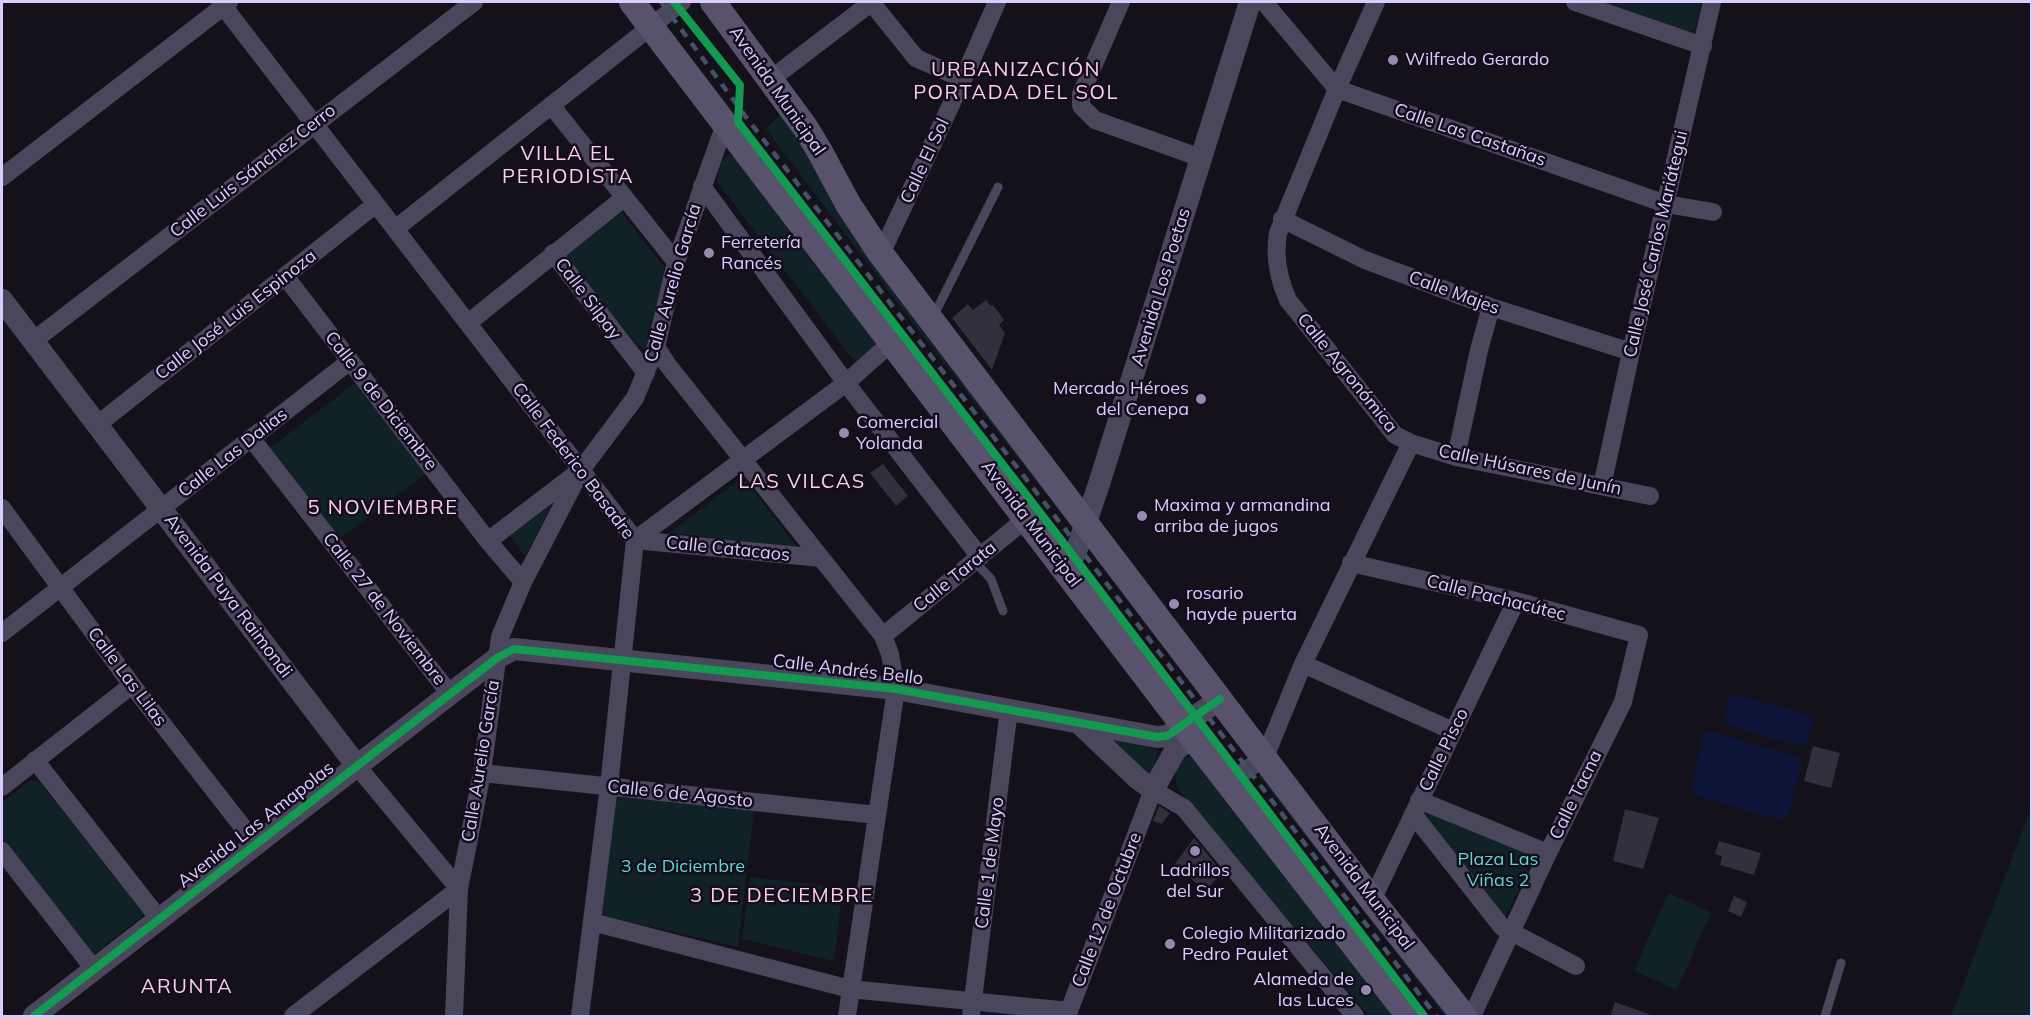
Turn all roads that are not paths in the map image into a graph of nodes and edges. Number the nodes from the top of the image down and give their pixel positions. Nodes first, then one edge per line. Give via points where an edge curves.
1 (474, 2) edge
2 (632, 2) edge
3 (682, 2) edge
4 (713, 2) edge
5 (872, 2) edge
6 (997, 2) edge
7 (1121, 2) edge
8 (1250, 2) edge
9 (1264, 2) edge
10 (1376, 2) edge
11 (1575, 2) edge
12 (1712, 2) edge
13 (224, 3) edge
14 (651, 26) junction
15 (1703, 45) junction
16 (771, 79) junction
17 (963, 79) junction
18 (1337, 89) junction
19 (551, 105) junction
20 (315, 124) junction
21 (725, 124) junction
22 (1201, 158) junction
23 (2, 177) edge
24 (702, 186) junction
25 (998, 186) dead end
26 (624, 198) junction
27 (376, 204) junction
28 (1666, 204) junction
29 (1713, 212) dead end
30 (1282, 219) junction
31 (395, 229) junction
32 (553, 253) junction
33 (881, 254) junction
34 (676, 262) junction
35 (285, 276) junction
36 (2, 300) edge
37 (1491, 307) junction
38 (931, 321) junction
39 (468, 323) junction
40 (33, 341) junction
41 (893, 342) junction
42 (656, 347) junction
43 (1631, 352) junction
44 (350, 361) junction
45 (646, 373) junction
46 (846, 383) junction
47 (97, 425) junction
48 (251, 438) junction
49 (1411, 443) junction
50 (1456, 457) junction
51 (743, 461) junction
52 (581, 470) junction
53 (1602, 486) junction
54 (1650, 496) dead end
55 (2, 508) edge
56 (161, 509) junction
57 (1027, 518) junction
58 (1086, 523) junction
59 (635, 540) junction
60 (488, 541) junction
61 (821, 558) junction
62 (977, 559) junction
63 (1351, 563) junction
64 (1067, 571) junction
65 (523, 582) junction
66 (60, 587) junction
67 (1516, 601) junction
68 (1003, 611) dead end
69 (2, 633) edge
70 (1639, 635) joint
71 (883, 636) junction
72 (497, 658) junction
73 (622, 661) junction
74 (1303, 664) junction
75 (132, 685) junction
76 (896, 689) junction
77 (450, 694) junction
78 (1220, 699) junction
79 (1009, 709) junction
80 (1079, 723) junction
81 (1453, 731) junction
82 (1190, 733) junction
83 (1265, 757) junction
84 (36, 760) junction
85 (357, 766) junction
86 (482, 773) junction
87 (1229, 782) junction
88 (609, 786) junction
89 (2, 787) edge
90 (1153, 790) junction
91 (1416, 807) junction
92 (877, 815) junction
93 (256, 844) junction
94 (2, 851) edge
95 (1548, 853) junction
96 (459, 889) junction
97 (1372, 900) junction
98 (160, 920) junction
99 (592, 922) junction
100 (1511, 933) junction
101 (1840, 963) dead end
102 (1575, 966) dead end
103 (94, 969) junction
104 (850, 989) junction
105 (972, 1009) edge
106 (34, 1017) edge
107 (293, 1017) edge
108 (454, 1017) edge
109 (580, 1017) edge
110 (847, 1017) edge
111 (1355, 1017) edge
112 (1410, 1017) edge
113 (1464, 1017) edge
114 (1472, 1017) edge
115 (1826, 1017) edge

1 - 20 street, Calle Luis Sánchez Cerro
2 - 14 main road, Avenida Municipal
3 - 14 street
4 - 16 main road, Avenida Municipal
5 - 16 street
5 - 17 street via 916,58
6 - 17 street, Calle El Sol
7 - 22 street via 1081,94 1081,106 1095,120
8 - 22 street, Avenida Los Poetas
9 - 18 street
10 - 18 street, Calle Agronómica
11 - 15 street
12 - 15 street, Calle José Carlos Mariátegui
13 - 20 street, Calle Federico Basadre
13 - 23 street
14 - 19 street
14 - 21 main road, Avenida Municipal
15 - 28 street, Calle José Carlos Mariátegui
16 - 33 main road, Avenida Municipal
17 - 33 street, Calle El Sol
18 - 28 street, Calle Las Castañas
18 - 30 street, Calle Agronómica
19 - 26 street
19 - 31 street
20 - 27 street, Calle Federico Basadre
20 - 40 street, Calle Luis Sánchez Cerro
21 - 24 street, Calle Aurelio García
21 - 41 main road, Avenida Municipal
22 - 58 street, Avenida Los Poetas
24 - 34 street, Calle Aurelio García
24 - 46 street
25 - 38 lane
26 - 32 street
26 - 34 street
27 - 31 street, Calle Federico Basadre
27 - 35 street, Calle José Luis Espinoza
28 - 29 street, Calle Las Castañas
28 - 43 street, Calle José Carlos Mariátegui
30 - 37 street, Calle Majes via 1365,260
30 - 49 street, Calle Agronómica via 1276,260 1288,300 1395,435
31 - 39 street, Calle Federico Basadre
32 - 39 street
32 - 45 street, Calle Silpay
33 - 38 main road, Avenida Municipal
34 - 42 street, Calle Aurelio García
35 - 44 street, Calle 9 de Diciembre
35 - 47 street, Calle José Luis Espinoza
36 - 40 street, Avenida Puya Raimondi
37 - 43 street, Calle Majes
37 - 50 street
38 - 58 main road, Avenida Municipal
39 - 52 street, Calle Federico Basadre
40 - 47 street, Avenida Puya Raimondi
41 - 46 street
41 - 57 main road, Avenida Municipal
42 - 45 street, Calle Aurelio García
42 - 51 street
43 - 53 street, Calle José Carlos Mariátegui
44 - 48 street, Calle Las Dalias
44 - 60 street, Calle 9 de Diciembre
45 - 52 street, Calle Aurelio García via 635,398
46 - 51 street
46 - 62 street
47 - 56 street, Avenida Puya Raimondi
48 - 56 street, Calle Las Dalias
48 - 77 street, Calle 27 de Noviembre
49 - 50 street, Calle Húsares de Junín
49 - 63 street, Calle Agronómica
50 - 53 street, Calle Húsares de Junín
51 - 59 street
51 - 61 street
52 - 59 street, Calle Federico Basadre
52 - 60 street
52 - 65 street, Calle Aurelio García
53 - 54 street, Calle Húsares de Junín
55 - 66 street, Calle Las Lilas
56 - 66 street, Calle Las Dalias
56 - 85 street, Avenida Puya Raimondi
57 - 62 street, Calle Tarata
57 - 64 main road, Avenida Municipal
58 - 64 street, Avenida Los Poetas
58 - 78 main road, Avenida Municipal
59 - 61 street, Calle Catacaos
59 - 73 street, Calle Federico Basadre
60 - 65 street, Calle 9 de Diciembre
61 - 71 street
62 - 68 lane via 991,579
62 - 71 street, Calle Tarata
63 - 67 street, Calle Pachacútec
63 - 74 street, Calle Agronómica
64 - 82 main road, Avenida Municipal
65 - 72 street, Calle Aurelio García via 501,637
66 - 69 street, Calle Las Dalias
66 - 75 street, Calle Las Lilas
67 - 70 street, Calle Pachacútec
67 - 81 street, Calle Pisco
70 - 95 street, Calle Tacna via 1623,702
71 - 76 street
72 - 73 street, Calle Andrés Bello via 514,649
72 - 77 street, Avenida Las Amapolas
72 - 86 street, Calle Aurelio García
73 - 76 street, Calle Andrés Bello
73 - 88 street, Calle Federico Basadre
74 - 81 street
74 - 83 street, Calle Agronómica
75 - 84 street
75 - 93 street, Calle Las Lilas
76 - 79 street, Calle Andrés Bello
76 - 92 street
77 - 85 street, Avenida Las Amapolas
78 - 82 street, Calle Andrés Bello
78 - 83 main road, Avenida Municipal
79 - 80 street, Calle Andrés Bello
79 - 105 street, Calle 1 de Mayo
80 - 82 street, Calle Andrés Bello via 1157,737
80 - 90 street
81 - 91 street, Calle Pisco
82 - 87 main road, Avenida Municipal
82 - 90 street, Calle 12 de Octubre
83 - 87 street
83 - 97 main road, Avenida Municipal
84 - 89 street
84 - 98 street
85 - 93 street, Avenida Las Amapolas
85 - 96 street, Avenida Puya Raimondi
86 - 88 street, Calle 6 de Agosto
86 - 96 street, Calle Aurelio García
87 - 112 main road, Avenida Municipal
88 - 92 street, Calle 6 de Agosto
88 - 99 street, Calle Federico Basadre
90 - 105 street, Calle 12 de Octubre via 1069,1011
90 - 111 street via 1184,808
91 - 95 street
91 - 97 street, Calle Pisco
91 - 100 street via 1502,927
92 - 104 street
93 - 98 street, Avenida Las Amapolas
94 - 103 street
95 - 100 street, Calle Tacna
96 - 107 street
96 - 108 street, Calle Aurelio García
97 - 113 main road, Avenida Municipal
98 - 103 street, Avenida Las Amapolas
99 - 104 street, Calle 12 de Octubre
99 - 109 street, Calle Federico Basadre
100 - 102 street
100 - 114 street, Calle Tacna
101 - 115 lane
103 - 106 street, Avenida Las Amapolas
104 - 105 street, Calle 12 de Octubre
104 - 110 street

